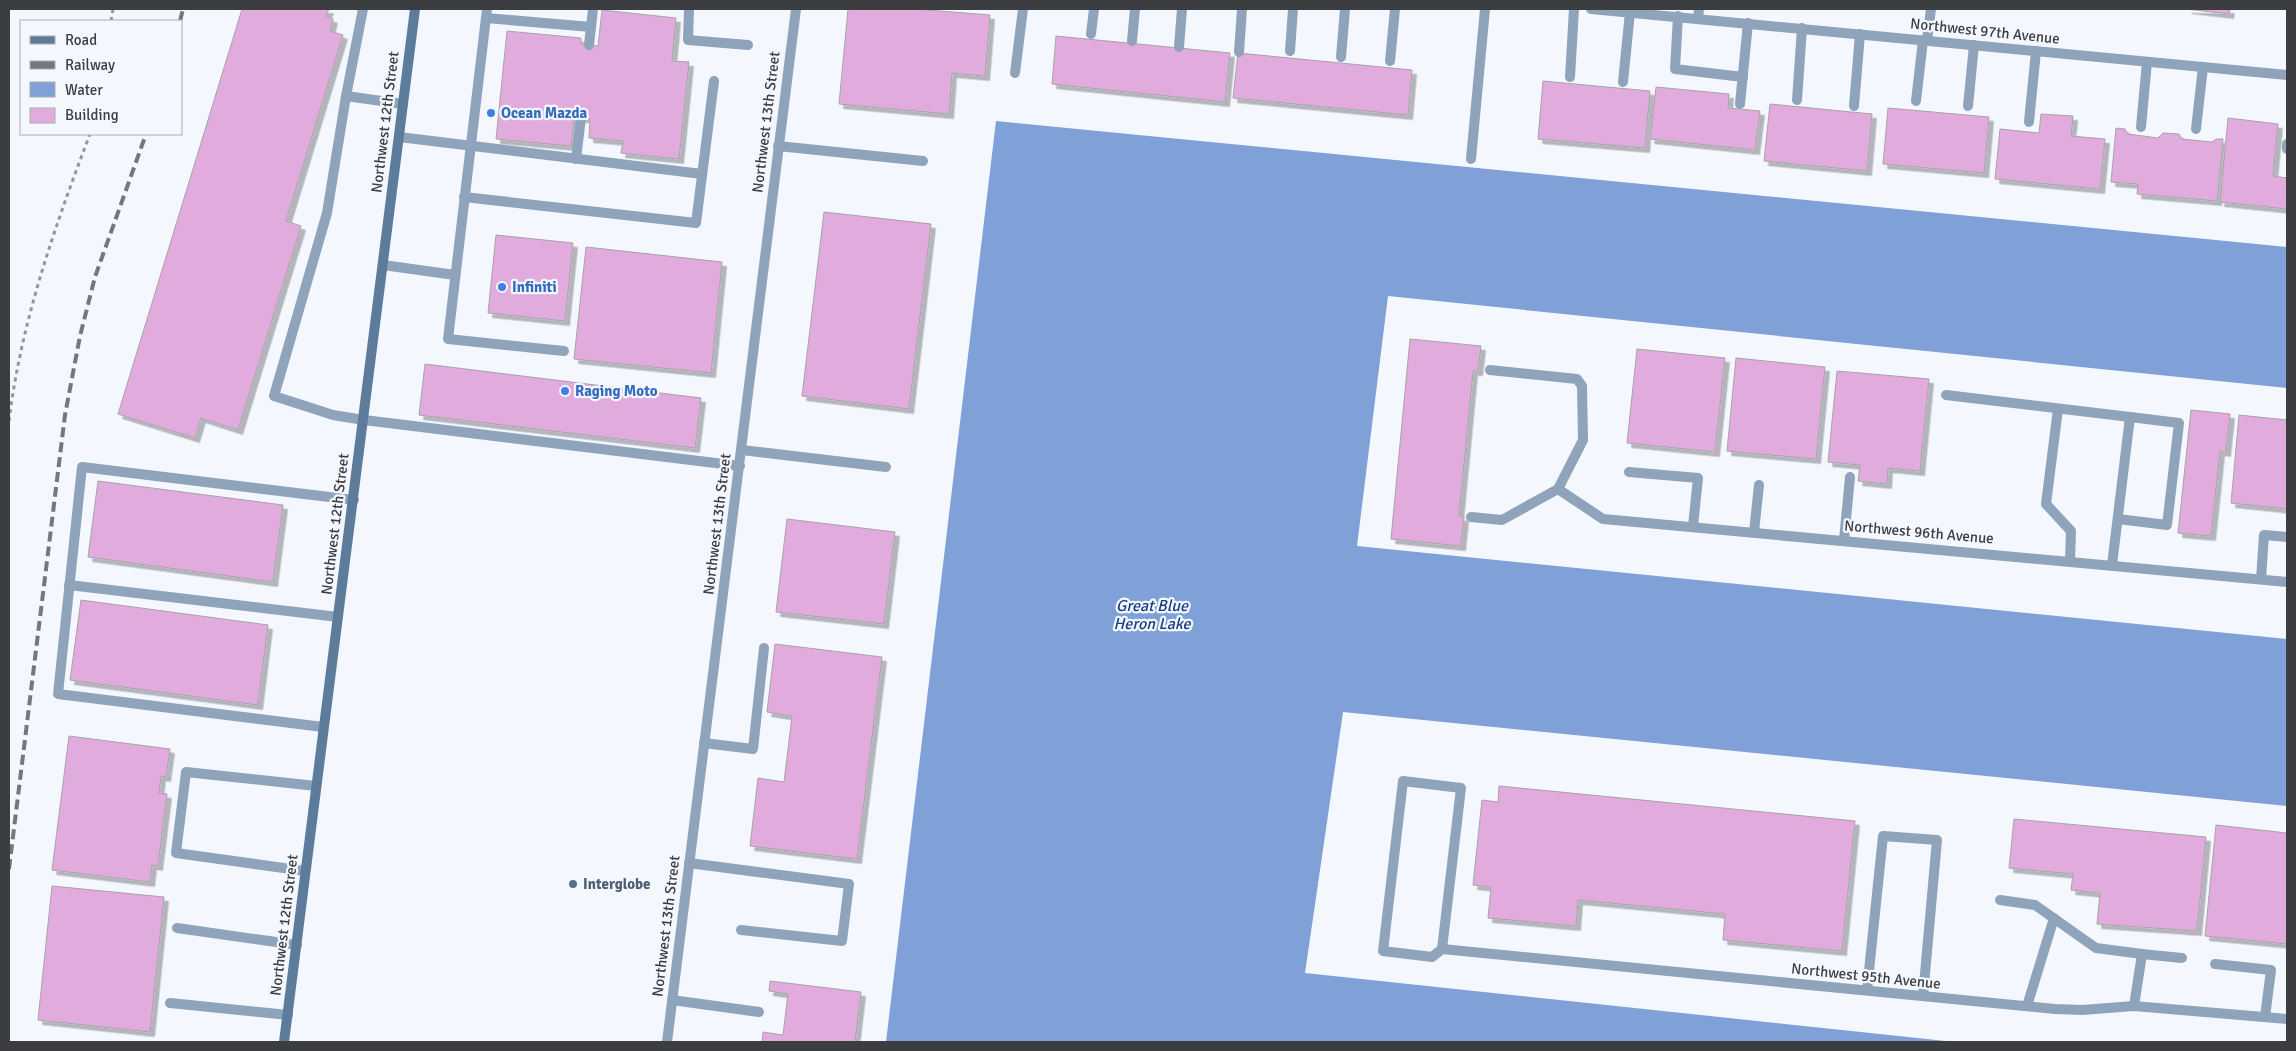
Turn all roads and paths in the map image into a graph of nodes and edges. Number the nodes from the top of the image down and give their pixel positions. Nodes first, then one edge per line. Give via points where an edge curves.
1 (363, 9) edge
2 (415, 9) edge
3 (593, 9) edge
4 (689, 9) edge
5 (796, 9) edge
6 (1023, 9) edge
7 (1094, 9) edge
8 (1135, 9) edge
9 (1182, 9) edge
10 (1242, 9) edge
11 (1293, 9) edge
12 (1345, 9) edge
13 (1395, 9) edge
14 (1485, 9) edge
15 (1574, 9) edge
16 (1591, 9) edge
17 (1931, 9) edge
18 (1630, 12) junction
19 (486, 13) edge
20 (1698, 14) edge
21 (1678, 16) junction
22 (1748, 23) junction
23 (591, 26) junction
24 (1802, 28) junction
25 (1091, 34) dead end
26 (1860, 34) junction
27 (1925, 40) junction
28 (1132, 42) dead end
29 (589, 45) dead end
30 (1974, 45) junction
31 (748, 46) dead end
32 (1179, 47) dead end
33 (1290, 51) dead end
34 (2036, 51) junction
35 (1239, 52) dead end
36 (1341, 58) dead end
37 (1390, 61) dead end
38 (2147, 62) junction
39 (2203, 67) junction
40 (1016, 73) dead end
41 (2287, 75) edge
42 (1570, 77) dead end
43 (1743, 77) junction
44 (714, 81) dead end
45 (1623, 82) dead end
46 (346, 96) junction
47 (1796, 100) dead end
48 (1916, 101) dead end
49 (403, 104) junction
50 (1740, 104) dead end
51 (1854, 106) dead end
52 (1968, 106) dead end
53 (581, 118) dead end
54 (2029, 122) dead end
55 (2140, 127) dead end
56 (2196, 129) dead end
57 (90, 135) edge
58 (399, 137) junction
59 (2287, 144) edge
60 (778, 146) junction
61 (470, 147) junction
62 (2287, 149) edge
63 (576, 159) junction
64 (1470, 159) dead end
65 (924, 161) dead end
66 (702, 174) junction
67 (464, 197) junction
68 (383, 265) junction
69 (455, 275) junction
70 (564, 351) dead end
71 (1490, 370) dead end
72 (1946, 395) dead end
73 (2058, 408) junction
74 (2130, 417) junction
75 (364, 420) junction
76 (9, 421) edge
77 (742, 450) junction
78 (740, 466) junction
79 (886, 467) dead end
80 (1629, 472) dead end
81 (1850, 477) dead end
82 (1759, 485) dead end
83 (1558, 489) junction
84 (354, 500) junction
85 (1471, 517) dead end
86 (2118, 519) junction
87 (1693, 526) junction
88 (1754, 532) junction
89 (2287, 537) edge
90 (1844, 540) junction
91 (2070, 562) junction
92 (2112, 565) junction
93 (2261, 579) junction
94 (2287, 582) edge
95 (70, 585) junction
96 (338, 617) junction
97 (764, 648) dead end
98 (323, 727) junction
99 (704, 743) junction
100 (316, 786) junction
101 (689, 863) junction
102 (305, 871) junction
103 (2000, 900) dead end
104 (2054, 918) junction
105 (177, 928) dead end
106 (741, 930) dead end
107 (297, 945) junction
108 (1442, 949) junction
109 (2142, 954) junction
110 (2182, 958) dead end
111 (2215, 964) dead end
112 (1866, 990) junction
113 (1922, 996) junction
114 (672, 1000) junction
115 (170, 1002) dead end
116 (2027, 1006) junction
117 (2134, 1006) junction
118 (759, 1012) dead end
119 (288, 1016) junction
120 (2265, 1017) junction
121 (2287, 1019) edge
122 (284, 1042) edge
123 (667, 1042) edge

1 - 46 street
2 - 49 main road, Northwest 12th Street
3 - 23 street
4 - 31 street via 688,40
5 - 60 street, Northwest 13th Street
6 - 40 street
7 - 25 street
8 - 28 street
9 - 32 street
10 - 35 street
11 - 33 street
12 - 36 street
13 - 37 street
14 - 64 street
15 - 42 street
16 - 18 street, Northwest 97th Avenue
17 - 27 street
18 - 21 street, Northwest 97th Avenue
18 - 45 street
19 - 23 street
19 - 61 street
20 - 21 street, Northwest 97th Avenue
20 - 22 street, Northwest 97th Avenue
21 - 43 street via 1674,69
22 - 24 street, Northwest 97th Avenue
22 - 43 street
23 - 29 street
24 - 26 street, Northwest 97th Avenue
24 - 47 street
26 - 27 street, Northwest 97th Avenue
26 - 51 street
27 - 30 street, Northwest 97th Avenue
27 - 48 street
30 - 34 street, Northwest 97th Avenue
30 - 52 street
34 - 38 street, Northwest 97th Avenue
34 - 54 street
38 - 39 street, Northwest 97th Avenue
38 - 55 street
39 - 41 street, Northwest 97th Avenue
39 - 56 street
43 - 50 street
44 - 66 street
46 - 49 street
46 - 75 street via 327,213 274,396 333,415
49 - 58 main road, Northwest 12th Street
53 - 63 street
57 - 76 path via 33,304
58 - 61 street
58 - 68 main road, Northwest 12th Street
59 - 62 street
60 - 65 street
60 - 77 street, Northwest 13th Street
61 - 63 street
61 - 67 street
63 - 66 street
66 - 67 street via 696,223
67 - 69 street
68 - 69 street
68 - 75 main road, Northwest 12th Street
69 - 70 street via 448,339
71 - 83 street via 1570,377 1577,379 1582,386 1583,440
72 - 73 street
73 - 74 street
73 - 91 street via 2046,504 2071,531
74 - 86 street
74 - 86 street via 2179,422 2167,525
75 - 78 street
75 - 84 main road, Northwest 12th Street
77 - 78 street, Northwest 13th Street
77 - 79 street
78 - 99 street, Northwest 13th Street
80 - 87 street via 1698,478
81 - 90 street
82 - 88 street
83 - 85 street via 1502,520
83 - 87 street, Northwest 96th Avenue via 1603,519
84 - 95 street via 82,467
84 - 96 main road, Northwest 12th Street
86 - 92 street
87 - 88 street, Northwest 96th Avenue
88 - 90 street, Northwest 96th Avenue
89 - 93 street via 2264,535
90 - 91 street, Northwest 96th Avenue
91 - 92 street, Northwest 96th Avenue
92 - 93 street, Northwest 96th Avenue
93 - 94 street, Northwest 96th Avenue
95 - 96 street
95 - 98 street via 58,694
96 - 98 main road, Northwest 12th Street
97 - 99 street via 752,749
98 - 100 main road, Northwest 12th Street
99 - 101 street, Northwest 13th Street
100 - 102 main road, Northwest 12th Street
100 - 102 street via 186,772 183,790 176,852
101 - 106 street via 849,884 842,941
101 - 114 street, Northwest 13th Street
102 - 107 main road, Northwest 12th Street
103 - 104 street via 2035,905
104 - 109 street via 2096,948
104 - 116 street
105 - 107 street
107 - 119 main road, Northwest 12th Street
108 - 108 street via 1462,788 1403,781 1384,951 1432,957
108 - 112 street, Northwest 95th Avenue
109 - 110 street
109 - 117 street
111 - 120 street via 2271,970
112 - 113 street, Northwest 95th Avenue
112 - 113 street via 1884,836 1937,840
113 - 116 street, Northwest 95th Avenue
114 - 118 street
114 - 123 street, Northwest 13th Street
115 - 119 street
116 - 117 street, Northwest 95th Avenue via 2082,1010
117 - 120 street, Northwest 95th Avenue
119 - 122 main road, Northwest 12th Street
120 - 121 street, Northwest 95th Avenue

